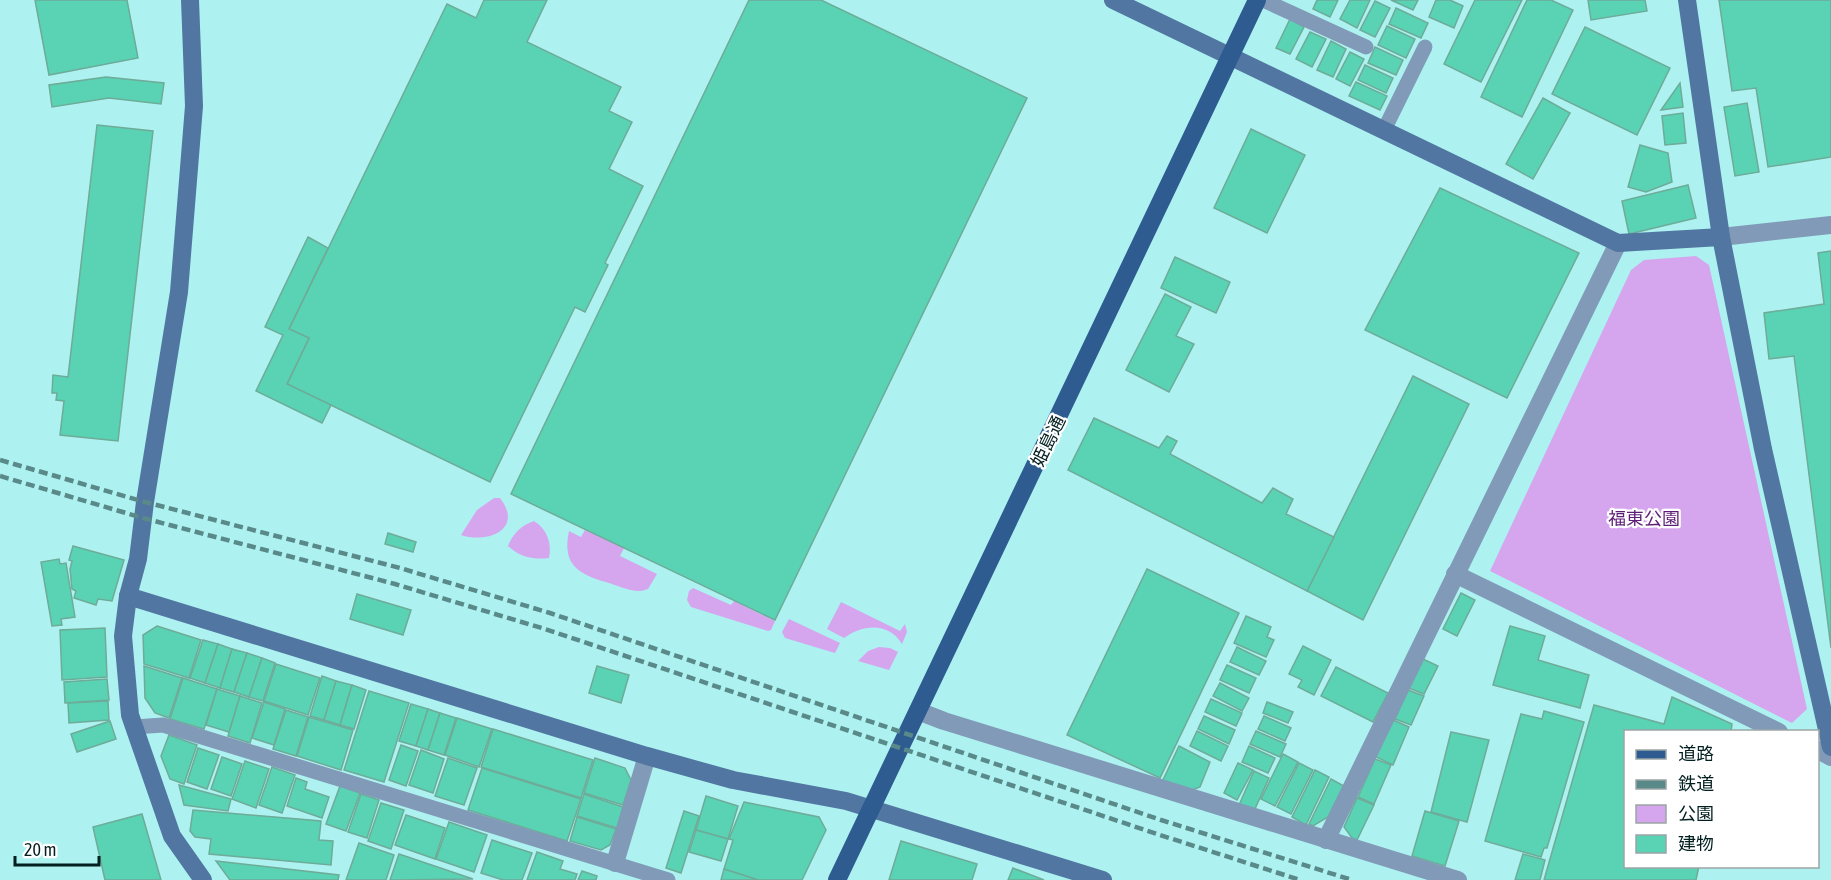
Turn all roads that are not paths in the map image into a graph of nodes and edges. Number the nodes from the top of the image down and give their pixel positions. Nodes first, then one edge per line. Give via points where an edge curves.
1 (190, 0) edge
2 (1113, 0) edge
3 (1257, 0) edge
4 (1263, 0) edge
5 (1688, 0) edge
6 (1366, 47) dead end
7 (1425, 47) dead end
8 (1231, 57) junction
9 (1384, 130) junction
10 (1831, 225) edge
11 (1721, 237) junction
12 (1618, 243) junction
13 (1455, 574) junction
14 (128, 596) junction
15 (918, 711) junction
16 (134, 727) junction
17 (1775, 730) edge
18 (1831, 747) edge
19 (647, 756) junction
20 (871, 809) junction
21 (1326, 840) junction
22 (615, 863) junction
23 (203, 880) edge
24 (668, 880) edge
25 (837, 880) edge
26 (1103, 880) edge
27 (1458, 880) edge

1 - 14 street via 194,106 179,292 138,559
2 - 8 street
3 - 8 main road, 姫島通
4 - 6 lane
5 - 11 street
7 - 9 lane
8 - 9 street
8 - 15 main road, 姫島通
9 - 12 street
10 - 11 street
11 - 12 street
11 - 18 street via 1763,449
12 - 13 street
13 - 17 street
13 - 21 street
14 - 16 street via 123,636
14 - 19 street
15 - 20 main road, 姫島通
15 - 21 street
16 - 22 lane via 163,726
16 - 23 street via 172,836
19 - 20 street via 733,780
19 - 22 street
20 - 25 main road, 姫島通
20 - 26 street
21 - 27 street
22 - 24 lane

